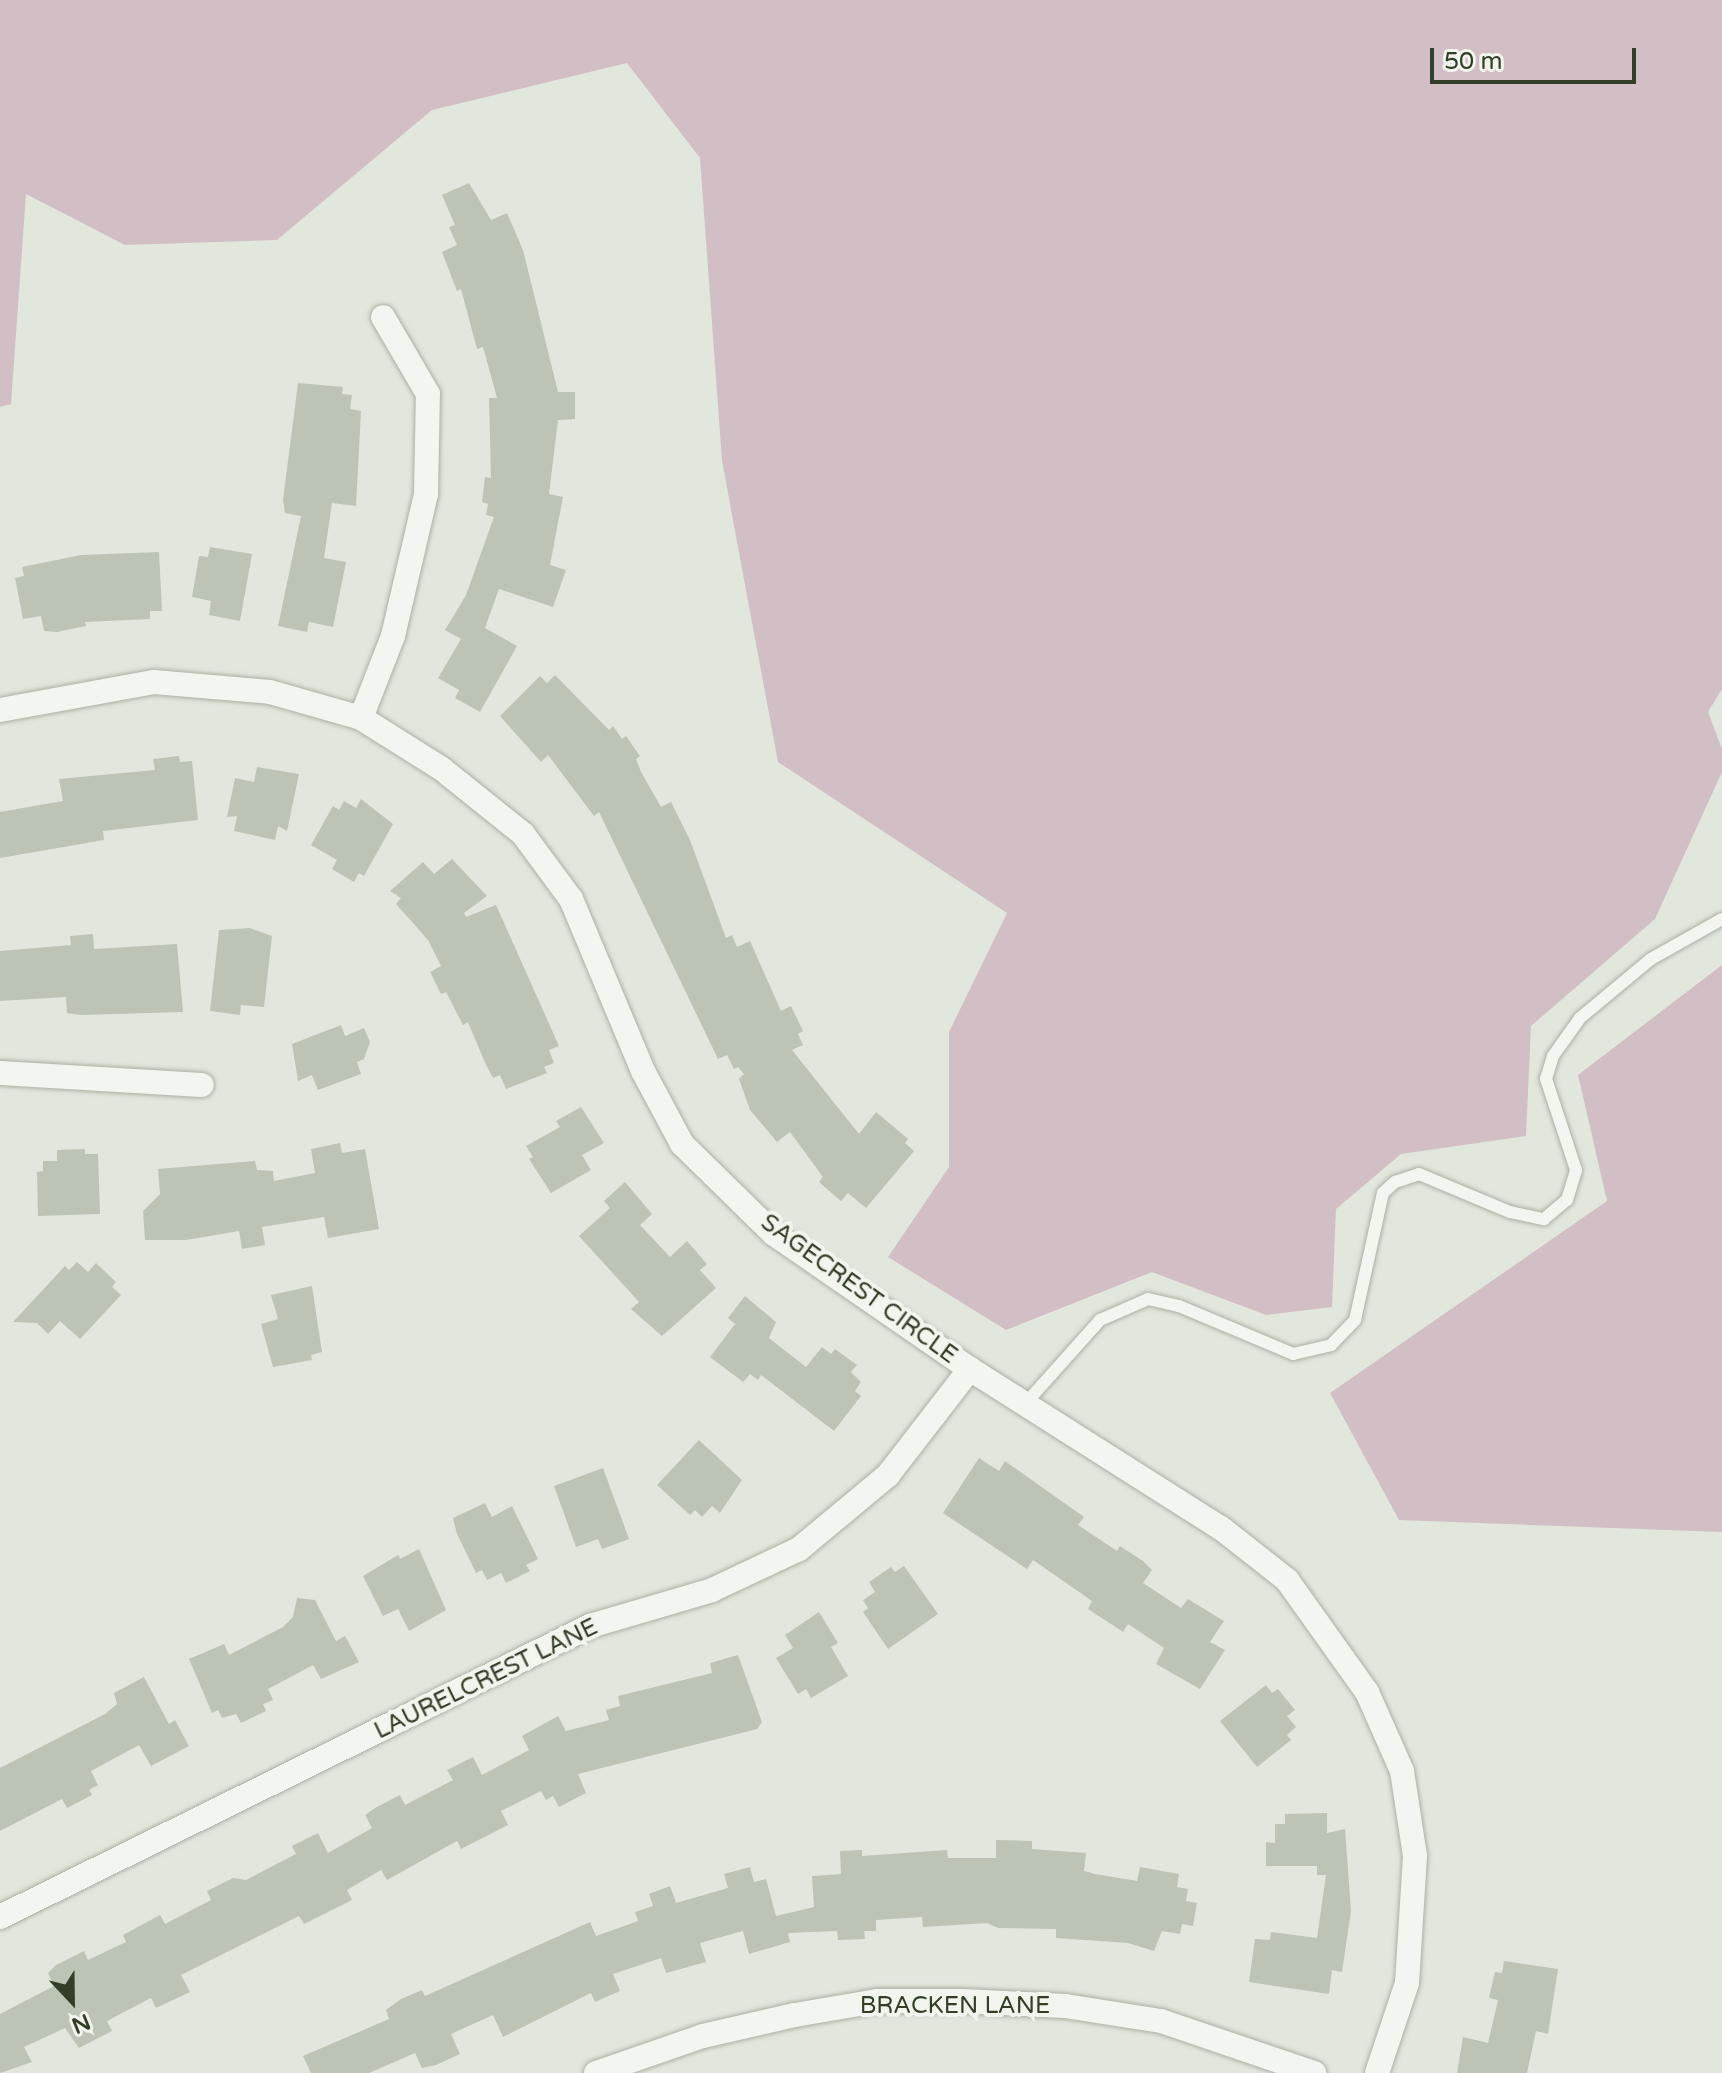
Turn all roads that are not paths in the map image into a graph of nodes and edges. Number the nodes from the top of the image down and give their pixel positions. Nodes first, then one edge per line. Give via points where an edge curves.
1 (383, 317) dead end
2 (0, 710) edge
3 (361, 718) junction
4 (1722, 919) edge
5 (0, 1073) edge
6 (202, 1085) dead end
7 (970, 1369) junction
8 (1025, 1404) junction
9 (0, 1917) edge
10 (596, 2073) edge
11 (1314, 2073) edge
12 (1377, 2073) edge

1 - 3 street via 428,394 426,494 393,636
2 - 3 street, SAGECREST CIRCLE via 154,682 270,692
3 - 7 street, SAGECREST CIRCLE via 442,769 523,834 571,899 643,1071 682,1144 774,1234
4 - 8 lane via 1651,959 1580,1018 1553,1056 1546,1079 1576,1170 1567,1200 1544,1219 1510,1212 1419,1174 1395,1182 1383,1193 1355,1320 1331,1345 1293,1354 1179,1306 1148,1299 1100,1320
5 - 6 street
7 - 8 street, SAGECREST CIRCLE
7 - 9 street, LAURELCREST LANE via 888,1475 799,1549 712,1590 590,1626
8 - 12 street, SAGECREST CIRCLE via 1221,1528 1287,1580 1367,1692 1402,1771 1415,1856 1407,1983
10 - 11 street, BRACKEN LANE via 703,2036 795,2015 877,2001 962,2001 1065,2006 1161,2021

